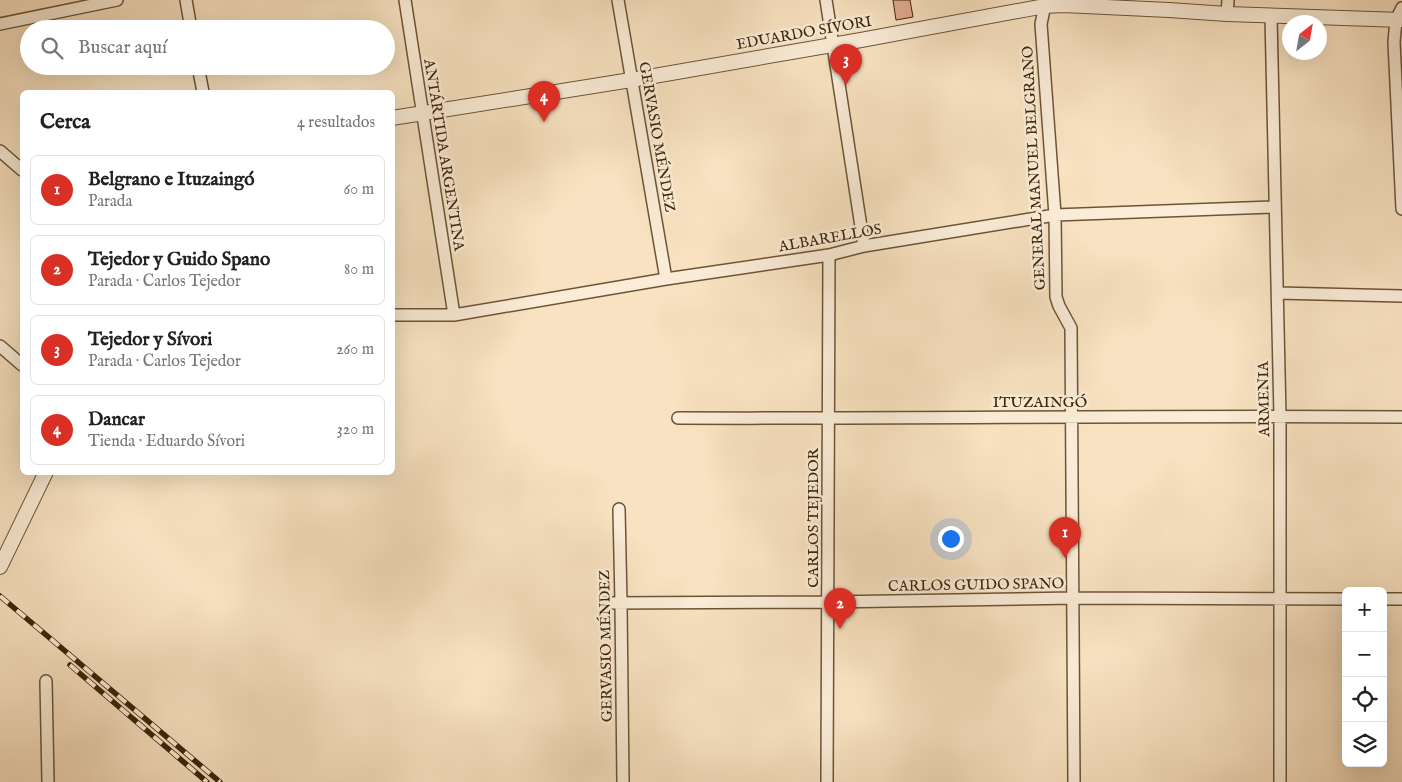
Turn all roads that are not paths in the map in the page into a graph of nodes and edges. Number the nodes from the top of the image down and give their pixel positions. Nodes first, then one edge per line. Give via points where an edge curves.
1 (117, 0) edge
2 (186, 0) edge
3 (405, 0) edge
4 (618, 0) edge
5 (826, 0) edge
6 (1228, 0) edge
7 (1046, 3) edge
8 (1227, 14) junction
9 (1271, 16) junction
10 (1400, 16) edge
11 (189, 20) edge
12 (0, 24) edge
13 (833, 44) junction
14 (200, 75) edge
15 (632, 80) junction
16 (203, 90) edge
17 (422, 113) junction
18 (395, 118) edge
19 (0, 151) edge
20 (20, 168) edge
21 (1275, 207) junction
22 (1402, 209) edge
23 (1055, 215) junction
24 (864, 246) junction
25 (828, 255) junction
26 (666, 279) junction
27 (1278, 293) junction
28 (1402, 296) edge
29 (395, 315) edge
30 (454, 315) junction
31 (0, 346) edge
32 (20, 363) edge
33 (1280, 416) junction
34 (1071, 417) junction
35 (1402, 417) edge
36 (678, 418) dead end
37 (828, 418) junction
38 (44, 475) edge
39 (619, 509) dead end
40 (2, 558) edge
41 (1074, 598) junction
42 (1279, 599) junction
43 (1342, 599) edge
44 (1387, 599) edge
45 (1402, 599) edge
46 (828, 602) junction
47 (606, 603) dead end
48 (621, 603) junction
49 (46, 681) dead end
50 (48, 782) edge
51 (623, 782) edge
52 (827, 782) edge
53 (1074, 782) edge
54 (1280, 782) edge

1 - 12 street
2 - 11 street
3 - 17 street, ANTÁRTIDA ARGENTINA
4 - 15 street, GERVASIO MÉNDEZ
5 - 13 street
6 - 8 street
7 - 8 street, EDUARDO SÍVORI
7 - 13 street, EDUARDO SÍVORI
7 - 23 street, GENERAL MANUEL BELGRANO via 1041,24
8 - 9 street, EDUARDO SÍVORI
9 - 10 street, EDUARDO SÍVORI
9 - 21 street, ARMENIA
10 - 22 street via 1394,42
13 - 15 street, EDUARDO SÍVORI
13 - 24 street
14 - 16 street
15 - 17 street, EDUARDO SÍVORI
15 - 26 street, GERVASIO MÉNDEZ
17 - 18 street, EDUARDO SÍVORI
17 - 30 street, ANTÁRTIDA ARGENTINA
19 - 20 street
21 - 23 street, ALBARELLOS
21 - 27 street, ARMENIA
23 - 24 street, ALBARELLOS
23 - 34 street, GENERAL MANUEL BELGRANO via 1056,298 1071,328
24 - 25 street, ALBARELLOS
25 - 26 street, ALBARELLOS
25 - 37 street, CARLOS TEJEDOR
26 - 30 street, ALBARELLOS
27 - 28 street
27 - 33 street, ARMENIA
29 - 30 street, ALBARELLOS
31 - 32 street
33 - 34 street, ITUZAINGÓ
33 - 35 street, ITUZAINGÓ
33 - 42 street, ARMENIA
34 - 37 street, ITUZAINGÓ
34 - 41 street, GENERAL MANUEL BELGRANO
36 - 37 street, ITUZAINGÓ
37 - 46 street, CARLOS TEJEDOR
38 - 40 street
39 - 48 street, GERVASIO MÉNDEZ
41 - 42 street, CARLOS GUIDO SPANO
41 - 46 street, CARLOS GUIDO SPANO
41 - 53 street, GENERAL MANUEL BELGRANO
42 - 43 street, CARLOS GUIDO SPANO
42 - 54 street, ARMENIA
44 - 45 street
46 - 48 street, CARLOS GUIDO SPANO
46 - 52 street, CARLOS TEJEDOR
47 - 48 street, CARLOS GUIDO SPANO
48 - 51 street, GERVASIO MÉNDEZ
49 - 50 street

